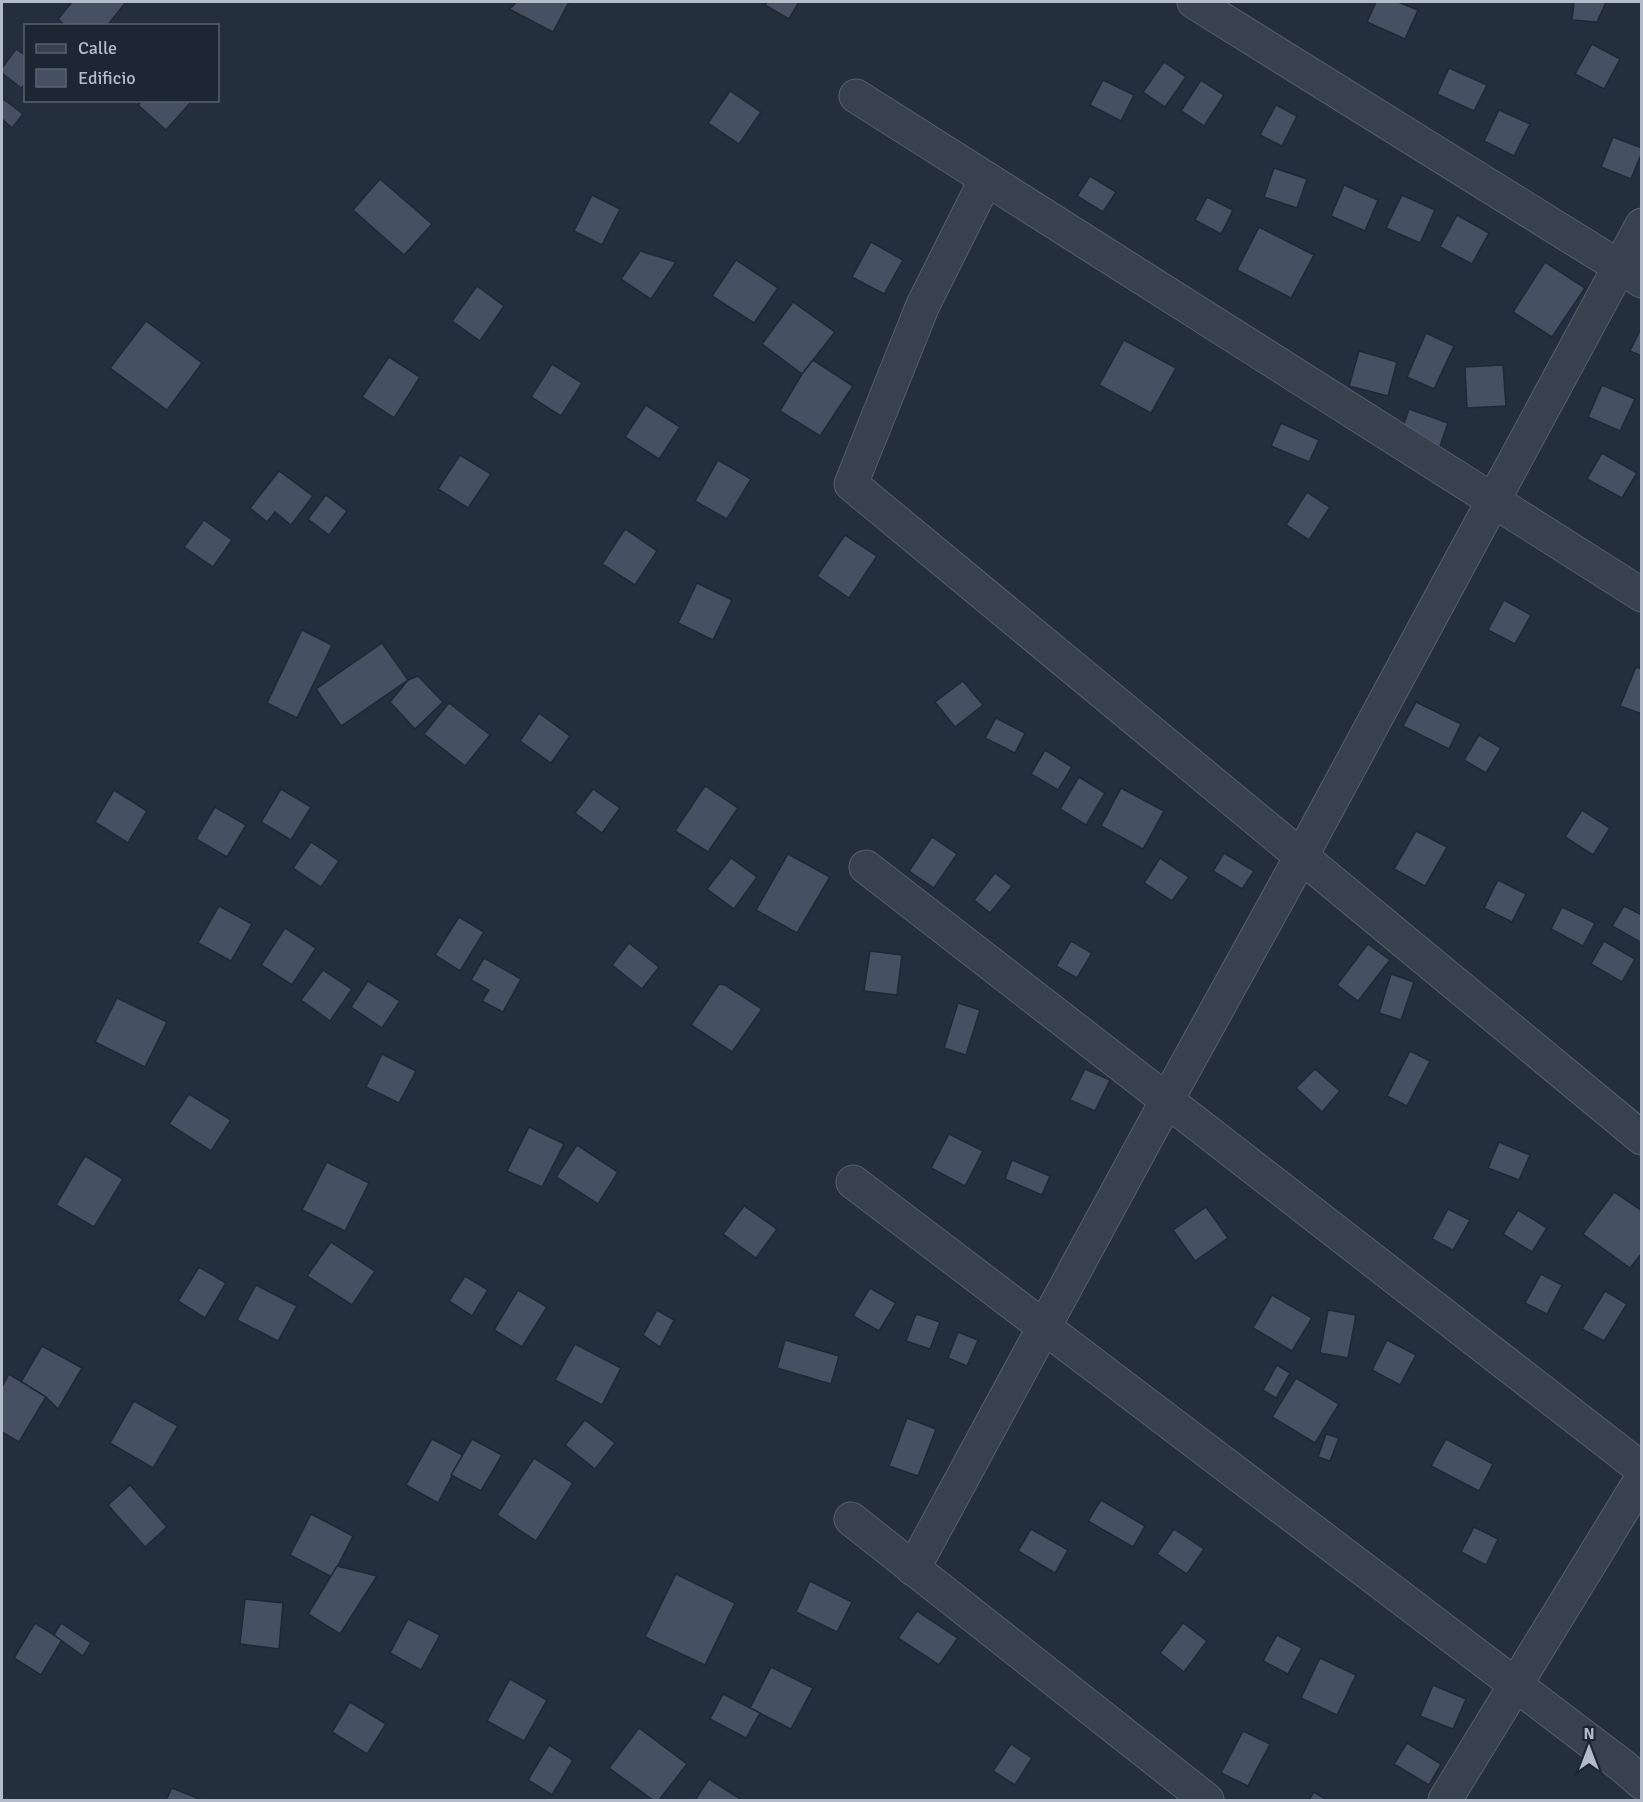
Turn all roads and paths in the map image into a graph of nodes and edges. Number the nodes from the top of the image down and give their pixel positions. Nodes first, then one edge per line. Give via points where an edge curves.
1 (1194, 2) edge
2 (856, 96) dead end
3 (986, 179) junction
4 (1641, 225) edge
5 (1630, 274) edge
6 (1493, 501) junction
7 (1641, 595) edge
8 (1301, 857) junction
9 (866, 867) dead end
10 (1167, 1100) junction
11 (1641, 1138) edge
12 (853, 1182) dead end
13 (1044, 1327) junction
14 (1641, 1469) edge
15 (1641, 1479) edge
16 (851, 1519) dead end
17 (913, 1569) junction
18 (1515, 1686) junction
19 (1641, 1783) edge
20 (1207, 1800) edge
21 (1446, 1800) edge

1 - 5 street
2 - 3 street
3 - 6 street
3 - 8 street via 923,305 851,484
4 - 5 street
5 - 6 street
6 - 7 street
6 - 8 street
8 - 10 street
8 - 11 street
9 - 10 street
10 - 13 street
10 - 14 street
12 - 13 street
13 - 17 street
13 - 18 street
15 - 18 street
16 - 17 street
17 - 20 street
18 - 19 street
18 - 21 street

